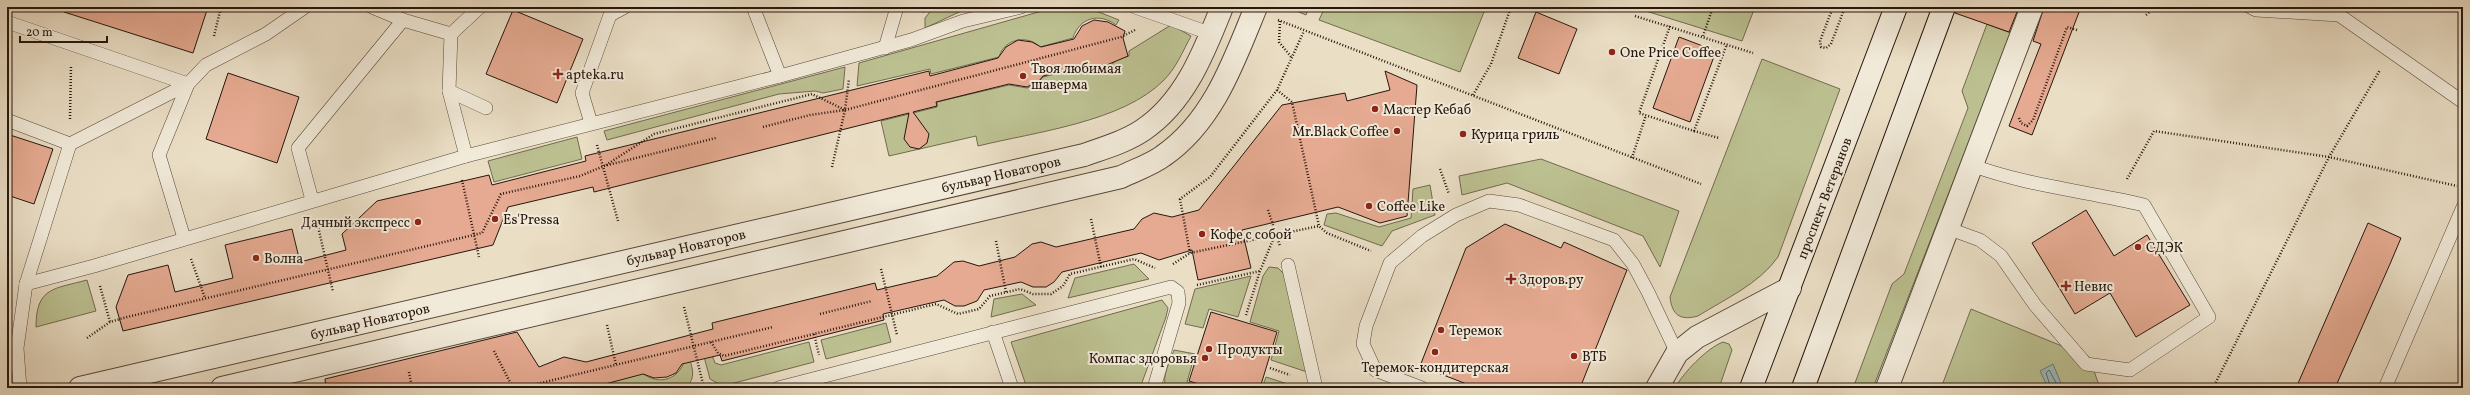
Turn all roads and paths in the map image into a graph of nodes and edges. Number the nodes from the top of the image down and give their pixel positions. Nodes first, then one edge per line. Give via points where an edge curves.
1 (305, 7) edge
2 (372, 7) edge
3 (480, 7) edge
4 (625, 7) edge
5 (753, 7) edge
6 (897, 7) edge
7 (1021, 7) edge
8 (1135, 7) edge
9 (1222, 7) edge
10 (1511, 7) edge
11 (1713, 7) edge
12 (1833, 7) edge
13 (1846, 7) edge
14 (1896, 7) edge
15 (1944, 7) edge
16 (2032, 7) edge
17 (2155, 7) edge
18 (2250, 7) edge
19 (2342, 11) edge
20 (1264, 12) edge
21 (2146, 15) dead end
22 (1636, 16) dead end
23 (403, 20) junction
24 (1280, 20) junction
25 (7, 22) edge
26 (1670, 26) junction
27 (1138, 29) dead end
28 (2077, 30) dead end
29 (1304, 31) junction
30 (451, 34) junction
31 (1212, 34) junction
32 (1703, 36) junction
33 (71, 44) junction
34 (1727, 44) junction
35 (885, 48) junction
36 (2390, 52) junction
37 (1752, 53) dead end
38 (852, 55) junction
39 (1292, 58) junction
40 (780, 76) junction
41 (188, 84) junction
42 (1277, 90) junction
43 (449, 91) junction
44 (1472, 95) junction
45 (2463, 102) edge
46 (486, 108) dead end
47 (845, 110) junction
48 (2022, 111) dead end
49 (1646, 115) junction
50 (7, 120) edge
51 (591, 123) junction
52 (763, 127) dead end
53 (1694, 131) junction
54 (716, 138) dead end
55 (1719, 138) dead end
56 (70, 144) junction
57 (462, 157) junction
58 (2329, 157) junction
59 (1632, 158) junction
60 (1971, 165) junction
61 (604, 166) junction
62 (832, 167) dead end
63 (1440, 169) dead end
64 (1701, 184) dead end
65 (2463, 188) edge
66 (2117, 198) junction
67 (312, 200) junction
68 (2463, 207) edge
69 (1268, 210) dead end
70 (1456, 215) junction
71 (1091, 219) dead end
72 (618, 221) dead end
73 (1319, 226) junction
74 (1947, 228) junction
75 (474, 235) junction
76 (1275, 235) junction
77 (184, 238) junction
78 (996, 241) dead end
79 (1190, 253) junction
80 (479, 257) dead end
81 (1390, 264) junction
82 (1288, 265) joint
83 (94, 266) junction
84 (1167, 266) junction
85 (1101, 267) junction
86 (327, 269) junction
87 (881, 269) dead end
88 (1260, 271) junction
89 (26, 284) junction
90 (1790, 288) junction
91 (1174, 290) junction
92 (333, 292) dead end
93 (1006, 292) junction
94 (205, 298) junction
95 (872, 301) dead end
96 (684, 307) dead end
97 (820, 314) dead end
98 (892, 315) junction
99 (1246, 315) dead end
100 (110, 322) junction
101 (607, 325) dead end
102 (773, 327) dead end
103 (993, 332) junction
104 (87, 338) dead end
105 (711, 342) junction
106 (693, 345) junction
107 (494, 351) dead end
108 (1677, 353) junction
109 (902, 355) junction
110 (616, 364) junction
111 (409, 372) dead end
112 (20, 388) edge
113 (80, 388) edge
114 (222, 388) edge
115 (412, 388) edge
116 (513, 388) edge
117 (520, 388) edge
118 (704, 388) edge
119 (778, 388) edge
120 (1012, 388) edge
121 (1154, 388) edge
122 (1316, 388) edge
123 (1422, 388) edge
124 (1657, 388) edge
125 (1751, 388) edge
126 (1803, 388) edge
127 (1887, 388) edge
128 (2213, 388) edge
129 (2384, 388) edge

1 - 41 lane via 266,34 206,65
2 - 23 lane
3 - 30 lane
4 - 51 lane via 610,15 582,93
5 - 40 lane
6 - 35 lane
7 - 35 lane via 963,21
8 - 31 lane
9 - 31 street, бульвар Новаторов
10 - 44 path via 1491,64
11 - 32 path
12 - 13 path via 1820,41 1821,47 1826,48 1831,44
14 - 90 street, проспект Ветеранов
15 - 126 street
16 - 60 street
17 - 21 path
18 - 19 lane via 2256,10
19 - 36 lane
20 - 24 path
20 - 114 street via 1236,57 1215,99 1189,133 1162,156 1121,177
22 - 26 path
23 - 30 lane
23 - 67 lane via 298,148
24 - 29 path
24 - 39 path via 1279,42
25 - 33 lane
26 - 32 path
26 - 49 path via 1639,112
27 - 47 path via 1121,37
28 - 48 path via 2067,27 2033,120 2027,126 2021,123 2019,118
29 - 39 path
29 - 44 path
30 - 43 lane
31 - 113 street, бульвар Новаторов via 1187,85 1167,110 1143,130 1116,144 1084,155
32 - 34 path
33 - 41 lane
33 - 56 path
34 - 37 path
34 - 53 path
35 - 38 lane
36 - 45 lane
36 - 58 path
38 - 40 lane
38 - 47 path
39 - 42 path
40 - 51 lane
41 - 56 lane
41 - 77 lane via 159,155
42 - 73 path via 1292,102
42 - 79 path via 1210,177 1180,199
43 - 46 lane
43 - 57 lane
44 - 59 path
47 - 52 path via 810,115
47 - 61 path via 812,94 654,134
47 - 62 path
49 - 53 path
49 - 59 path
50 - 56 lane
51 - 57 lane
51 - 61 path
53 - 55 path
54 - 61 path
56 - 89 lane
57 - 67 lane
57 - 75 path
58 - 65 path
58 - 66 path via 2154,131
58 - 128 path
59 - 64 path
60 - 66 lane via 2005,178 2039,186
60 - 74 street
61 - 72 path
61 - 75 path via 580,176 501,194 482,232
63 - 70 path
66 - 74 lane via 2144,205 2209,317 2130,370 2086,364 2035,305 2001,256 1980,240
67 - 77 lane
67 - 86 path
68 - 129 lane
69 - 76 path
70 - 81 lane via 1422,236
70 - 108 lane via 1489,201 1519,205 1614,240 1633,264
71 - 85 path
73 - 76 path
73 - 81 path via 1327,233 1374,252
74 - 127 street
75 - 80 path
75 - 86 path
76 - 79 path
76 - 82 path
76 - 88 path
77 - 83 lane
77 - 94 path
78 - 93 path
79 - 84 path via 1180,262
81 - 123 lane via 1366,326 1363,344 1375,370
82 - 122 lane
83 - 89 lane
83 - 100 path
84 - 85 path via 1156,269 1134,259
84 - 91 path
85 - 93 path via 1070,274 1063,286 1050,294 1033,294 1020,289
86 - 92 path
86 - 94 path
87 - 98 path
88 - 91 path
88 - 99 path
89 - 112 lane via 17,348
90 - 108 street via 1697,338
90 - 125 street, проспект Ветеранов
91 - 103 lane
91 - 121 lane via 1179,303
93 - 98 path via 990,296 980,309 958,314 936,304
94 - 100 path
95 - 97 path
96 - 106 path
98 - 105 path via 724,356 718,353
98 - 109 path
100 - 104 path
101 - 110 path
102 - 105 path
103 - 109 lane
103 - 120 lane
105 - 106 path
106 - 110 path
106 - 118 path
107 - 116 path
108 - 124 street
109 - 119 lane
110 - 117 path
111 - 115 path

